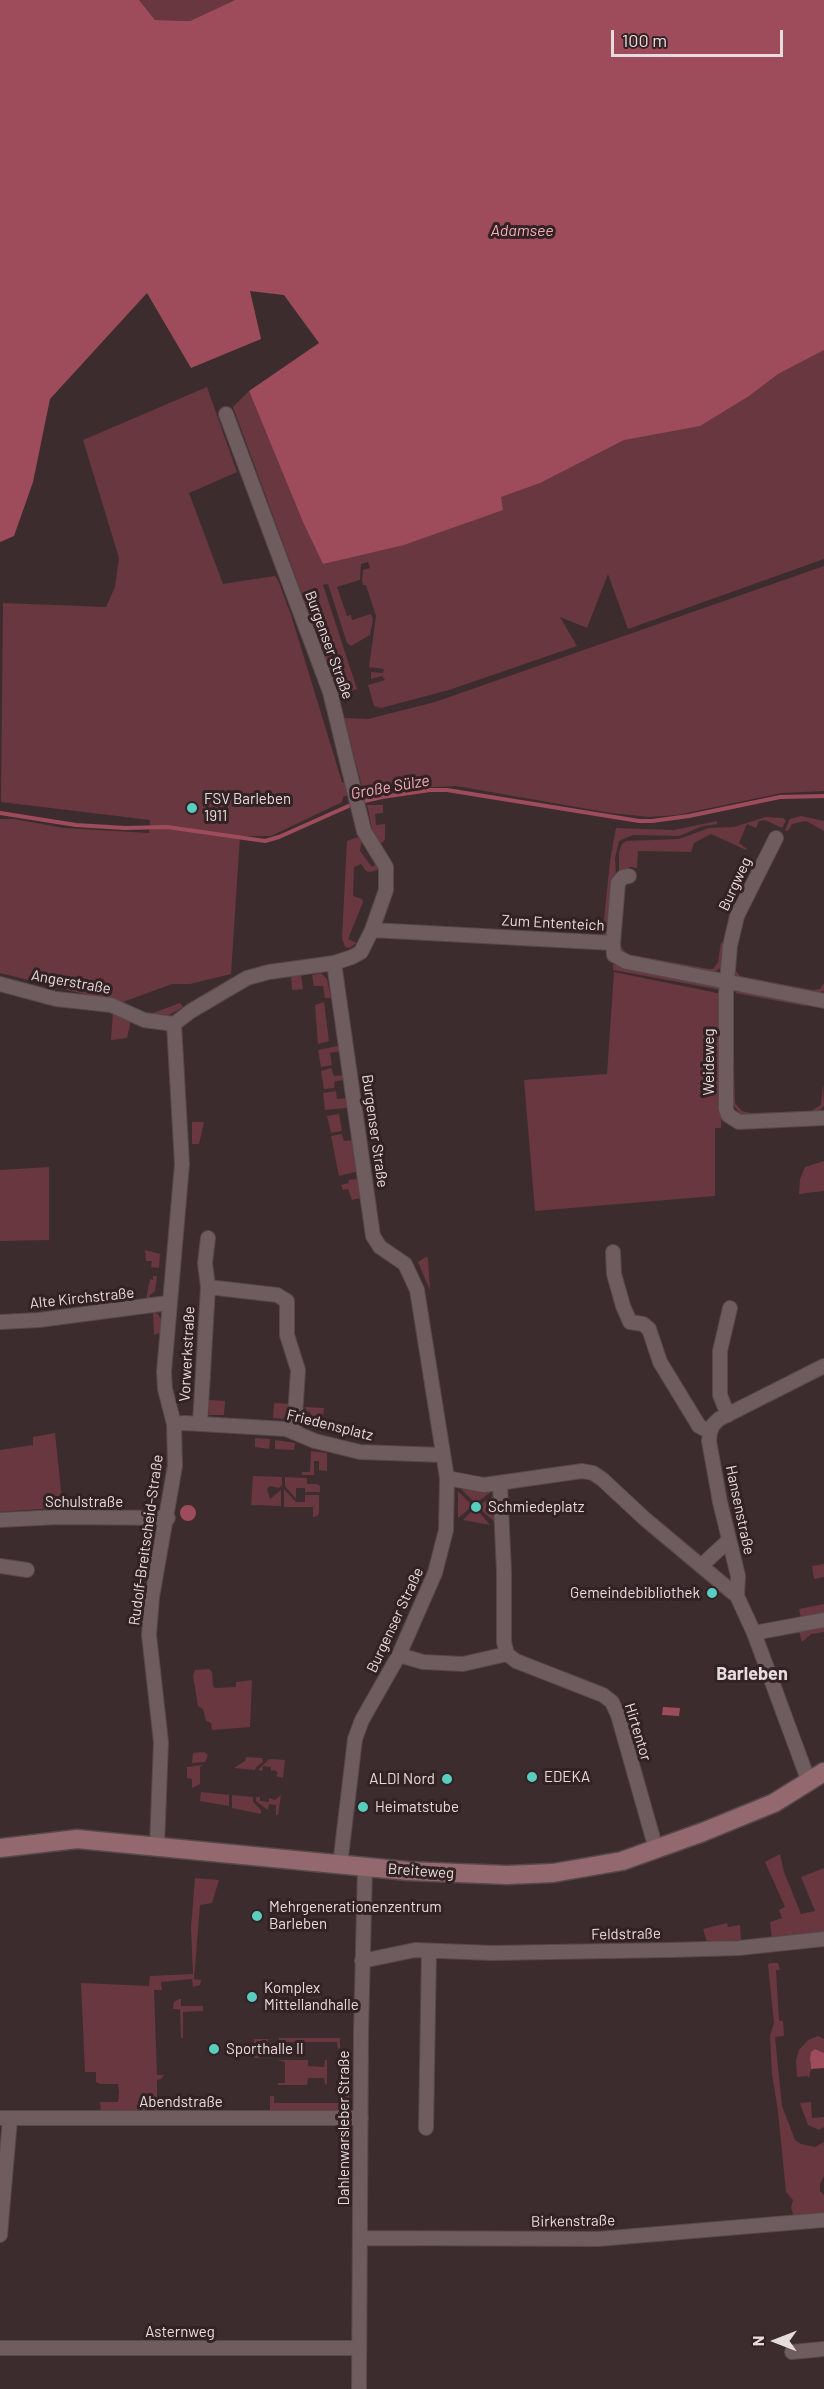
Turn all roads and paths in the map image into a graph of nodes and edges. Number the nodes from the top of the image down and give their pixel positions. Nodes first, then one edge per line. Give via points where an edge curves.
1 (226, 414) dead end
2 (776, 838) dead end
3 (629, 876) dead end
4 (372, 930) junction
5 (613, 943) junction
6 (334, 963) junction
7 (727, 982) junction
8 (0, 984) edge
9 (824, 1001) edge
10 (174, 1024) junction
11 (824, 1118) edge
12 (208, 1238) dead end
13 (613, 1252) dead end
14 (208, 1287) junction
15 (168, 1304) junction
16 (730, 1308) dead end
17 (0, 1322) edge
18 (824, 1366) edge
19 (728, 1415) junction
20 (174, 1424) junction
21 (200, 1424) junction
22 (294, 1432) junction
23 (710, 1432) junction
24 (442, 1455) junction
25 (447, 1478) junction
26 (500, 1484) junction
27 (168, 1518) junction
28 (0, 1520) edge
29 (729, 1540) junction
30 (702, 1565) junction
31 (0, 1566) edge
32 (27, 1570) dead end
33 (737, 1596) junction
34 (824, 1620) edge
35 (754, 1633) junction
36 (507, 1653) junction
37 (399, 1655) junction
38 (817, 1777) edge
39 (157, 1846) junction
40 (0, 1848) edge
41 (656, 1849) junction
42 (340, 1865) junction
43 (365, 1867) junction
44 (824, 1939) edge
45 (429, 1951) junction
46 (363, 1960) junction
47 (361, 2118) junction
48 (5, 2119) edge
49 (426, 2128) dead end
50 (824, 2220) edge
51 (0, 2235) edge
52 (360, 2238) junction
53 (0, 2348) edge
54 (359, 2348) junction
55 (824, 2349) edge
56 (792, 2352) dead end
57 (359, 2389) edge

1 - 4 street, Burgenser Straße via 330,692 366,834 383,860 387,877 384,899
2 - 7 street, Burgweg via 737,916
3 - 5 street via 618,883
4 - 5 street, Zum Ententeich
4 - 6 street, Burgenser Straße via 361,952
5 - 7 street, Zum Ententeich via 614,955 627,962
6 - 10 street via 246,978
6 - 24 street, Burgenser Straße via 373,1236 380,1247 405,1264 417,1290
7 - 9 street, Zum Ententeich
7 - 11 street, Weideweg via 728,1115 739,1122
8 - 10 street, Angerstraße via 56,999 111,1005 144,1020
10 - 15 street, Rudolf-Breitscheid-Straße via 182,1164
12 - 14 street, Vorwerkstraße
13 - 23 street via 614,1274 630,1322 649,1329 660,1362 699,1425
14 - 21 street, Vorwerkstraße
14 - 22 street, Vorwerkstraße via 277,1295 287,1301 286,1335 298,1370
15 - 17 street, Alte Kirchstraße
15 - 20 street, Rudolf-Breitscheid-Straße via 164,1372
16 - 19 street via 720,1351 720,1395
18 - 19 street
19 - 23 street via 713,1425
20 - 21 street, Friedensplatz
20 - 27 street, Rudolf-Breitscheid-Straße via 175,1466
21 - 22 street, Friedensplatz
22 - 24 street, Friedensplatz via 315,1441 372,1453
23 - 29 street, Hansenstraße via 715,1480
24 - 25 street, Burgenser Straße
25 - 26 street
25 - 37 street, Burgenser Straße via 447,1523 441,1555
26 - 30 street via 561,1473 593,1473
26 - 36 street
27 - 28 street, Schulstraße
27 - 39 street, Rudolf-Breitscheid-Straße via 148,1635 161,1742
29 - 30 street
29 - 33 street, Hansenstraße via 738,1576
30 - 33 street
31 - 32 street
33 - 35 street
34 - 35 street
35 - 38 street
36 - 37 street via 463,1664 423,1662
36 - 41 street, Hirtentor via 516,1661 612,1702
37 - 42 street, Burgenser Straße via 355,1739
38 - 41 street, Breiteweg via 760,1809
39 - 40 street, Breiteweg via 77,1839
39 - 42 street, Breiteweg
41 - 43 street, Breiteweg via 599,1866 553,1873 482,1874
42 - 43 street, Breiteweg
43 - 46 street, Dahlenwarsleber Straße
44 - 45 street, Feldstraße via 728,1948
45 - 46 street, Feldstraße
45 - 49 street
46 - 47 street, Dahlenwarsleber Straße
47 - 48 street, Abendstraße
47 - 52 street, Dahlenwarsleber Straße
48 - 51 street
50 - 52 street, Birkenstraße via 598,2239
52 - 54 street, Dahlenwarsleber Straße
53 - 54 street, Asternweg
54 - 57 street, Dahlenwarsleber Straße
55 - 56 street

